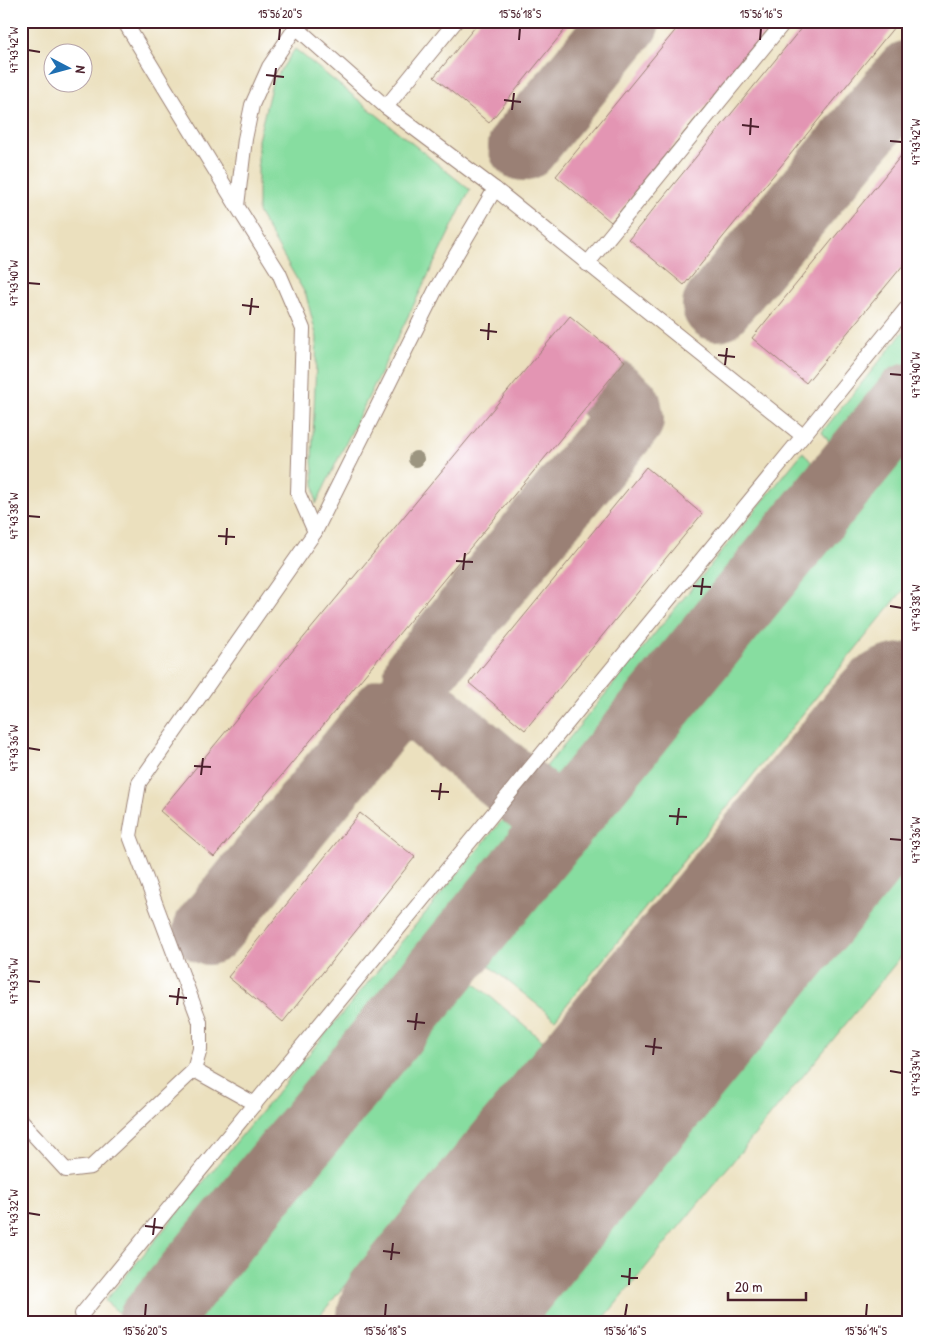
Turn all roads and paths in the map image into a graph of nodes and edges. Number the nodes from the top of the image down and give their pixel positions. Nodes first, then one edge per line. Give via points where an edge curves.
1 (124, 21) edge
2 (456, 21) edge
3 (785, 21) edge
4 (386, 107) junction
5 (495, 189) junction
6 (237, 206) junction
7 (588, 264) junction
8 (909, 305) edge
9 (803, 436) junction
10 (315, 532) junction
11 (194, 1070) junction
12 (255, 1104) junction
13 (21, 1120) edge
14 (82, 1314) dead end

1 - 6 lane
2 - 4 lane
3 - 7 lane
4 - 5 lane
4 - 6 lane via 296,27 269,68 252,106
5 - 7 lane
5 - 10 lane via 438,287
6 - 10 lane via 279,273 303,329 298,494
7 - 9 lane
8 - 9 lane
9 - 12 lane
10 - 11 lane via 139,783 130,836 200,1022 200,1049
11 - 12 lane
11 - 13 lane via 91,1167 66,1170
12 - 14 lane

